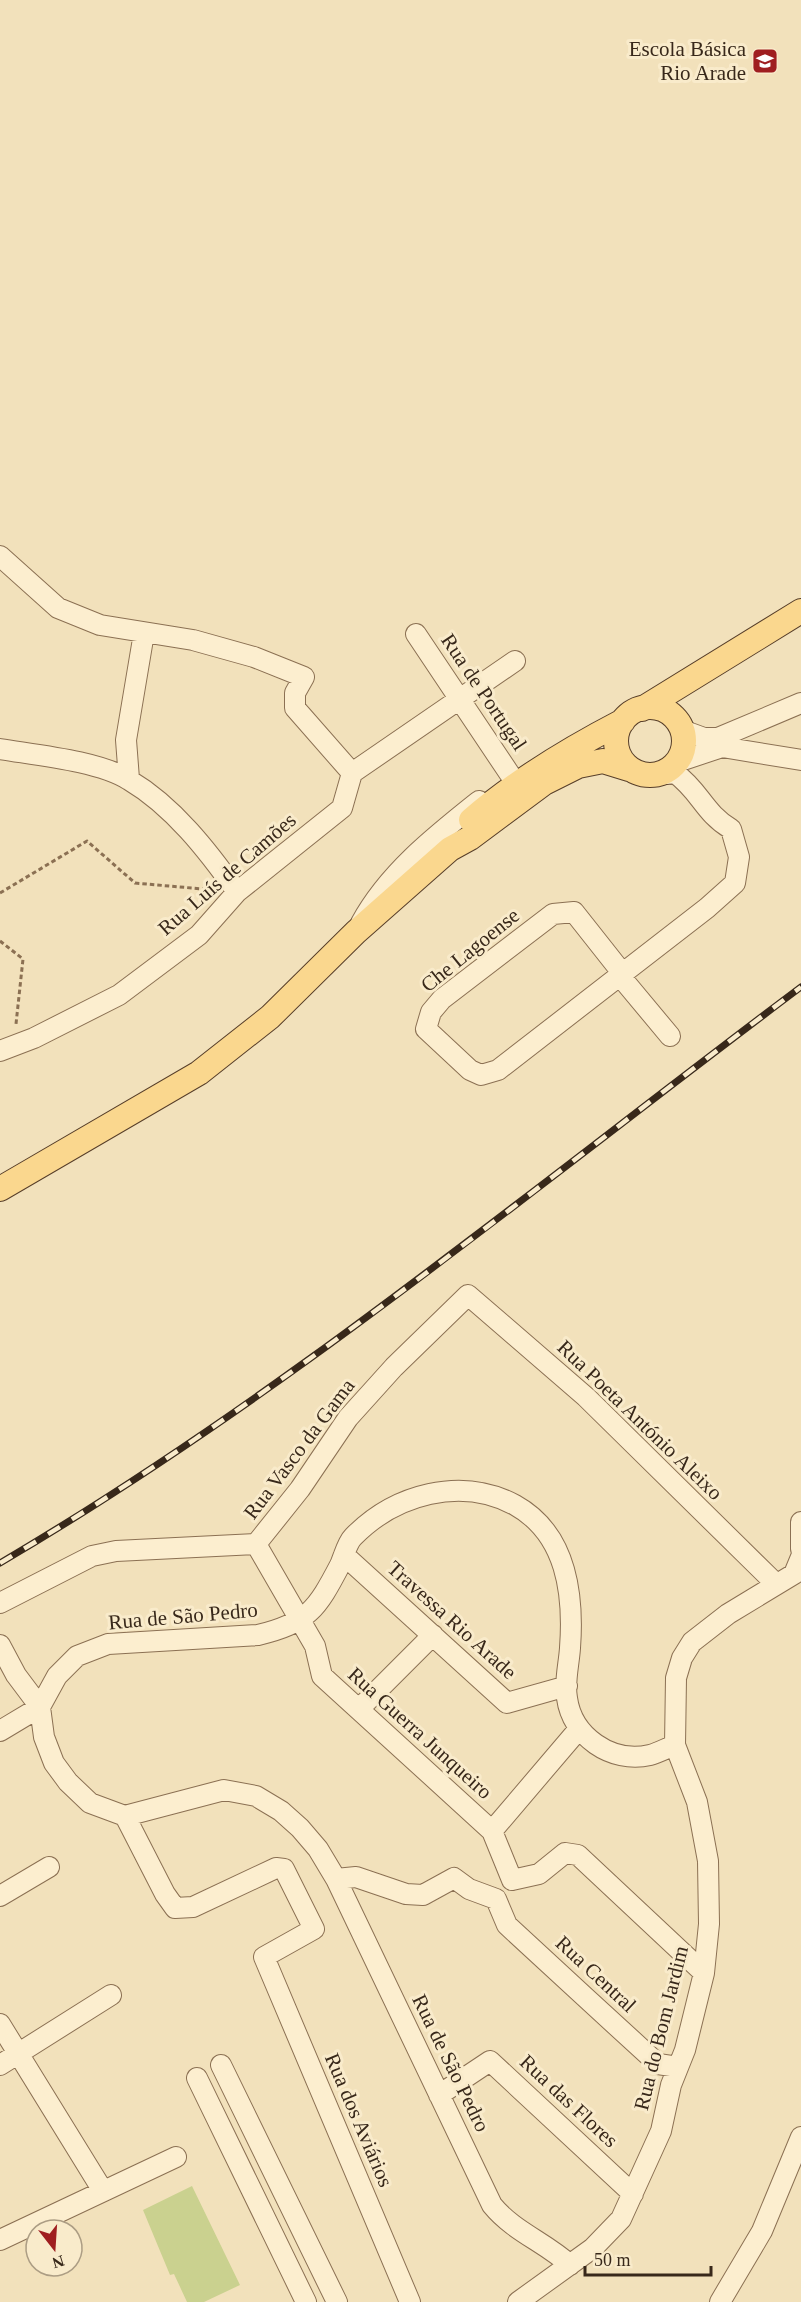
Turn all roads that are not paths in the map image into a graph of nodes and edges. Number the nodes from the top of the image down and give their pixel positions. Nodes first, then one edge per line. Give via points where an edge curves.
1 (0, 556) edge
2 (801, 611) edge
3 (144, 633) junction
4 (416, 634) dead end
5 (515, 661) dead end
6 (459, 697) junction
7 (801, 703) edge
8 (633, 715) junction
9 (757, 724) junction
10 (683, 728) junction
11 (718, 738) junction
12 (0, 750) edge
13 (752, 750) junction
14 (686, 760) junction
15 (801, 760) edge
16 (544, 766) junction
17 (629, 769) junction
18 (352, 773) junction
19 (657, 775) junction
20 (511, 776) junction
21 (129, 779) junction
22 (731, 829) junction
23 (237, 892) junction
24 (356, 932) junction
25 (621, 975) junction
26 (670, 1036) dead end
27 (1, 1050) edge
28 (0, 1189) edge
29 (468, 1295) joint
30 (801, 1522) edge
31 (256, 1544) junction
32 (801, 1549) edge
33 (344, 1555) junction
34 (801, 1557) edge
35 (775, 1583) junction
36 (0, 1603) edge
37 (299, 1621) junction
38 (433, 1635) junction
39 (0, 1645) edge
40 (567, 1686) junction
41 (40, 1707) junction
42 (359, 1709) junction
43 (578, 1730) junction
44 (0, 1731) edge
45 (675, 1745) junction
46 (648, 1755) junction
47 (686, 1773) junction
48 (125, 1816) junction
49 (492, 1831) junction
50 (49, 1867) dead end
51 (336, 1879) junction
52 (512, 1881) junction
53 (0, 1896) edge
54 (496, 1899) junction
55 (704, 1973) junction
56 (111, 1995) dead end
57 (0, 2024) edge
58 (18, 2054) junction
59 (658, 2064) junction
60 (0, 2065) edge
61 (220, 2065) dead end
62 (678, 2067) junction
63 (197, 2078) dead end
64 (671, 2085) junction
65 (439, 2095) junction
66 (801, 2137) edge
67 (176, 2157) dead end
68 (103, 2191) junction
69 (633, 2193) junction
70 (0, 2240) edge
71 (570, 2265) junction
72 (306, 2302) edge
73 (337, 2302) edge
74 (410, 2302) edge
75 (518, 2302) edge
76 (720, 2302) edge

1 - 3 street via 58,608 100,625
2 - 8 main road
2 - 10 main road via 684,695 678,709
3 - 18 street via 234,651 304,677 295,693 295,708
3 - 21 street via 126,740
4 - 6 street, Rua de Portugal
5 - 6 street
6 - 18 street
6 - 20 street, Rua de Portugal
7 - 9 street
8 - 10 main road via 662,710
8 - 16 main road
8 - 17 main road via 618,730 616,744
9 - 11 street
9 - 13 street
10 - 11 street
10 - 14 main road
11 - 13 street
12 - 21 street via 50,757
13 - 14 street via 722,747
13 - 15 street
14 - 19 main road
14 - 22 street via 703,793
16 - 20 street
16 - 24 main road via 498,796 383,896
17 - 19 main road
17 - 24 main road via 603,760 578,766 544,783 450,849
18 - 23 street, Rua Luís de Camões via 342,808
19 - 22 street via 675,773 692,785 714,819
20 - 24 street via 430,839 375,896
21 - 23 street via 158,801 209,853
22 - 25 street, Che Lagoense via 739,857 735,883
23 - 27 street, Rua Luís de Camões via 199,935 119,994 34,1038
24 - 28 main road via 270,1017 199,1073
25 - 25 street, Che Lagoense via 498,1070 481,1075 470,1070 426,1029 431,1012 442,999 553,914 574,912
25 - 26 street, Che Lagoense
29 - 31 street, Rua Vasco da Gama via 348,1418 300,1489
29 - 35 street, Rua Poeta António Aleixo via 586,1397
30 - 32 street
31 - 36 street, Rua Vasco da Gama via 116,1551 92,1556
31 - 37 street, Rua Guerra Junqueiro
33 - 37 street, Rua de São Pedro via 317,1606
33 - 38 street, Travessa Rio Arade
33 - 40 street, Rua de São Pedro via 352,1538 378,1518 403,1502 432,1491 490,1493 517,1507 545,1530 563,1562 572,1617
34 - 35 street, Rua do Bom Jardim via 794,1574
35 - 45 street, Rua do Bom Jardim via 692,1642 682,1658 676,1678
37 - 41 street, Rua de São Pedro via 258,1635 108,1644 78,1656 57,1676
37 - 42 street, Rua Guerra Junqueiro via 315,1646 322,1676
38 - 40 street, Travessa Rio Arade via 507,1703
38 - 42 street
39 - 41 street
40 - 43 street, Rua de São Pedro via 571,1716
41 - 44 street
41 - 48 street via 44,1737 54,1763 68,1782 90,1803
42 - 49 street, Rua Guerra Junqueiro
43 - 46 street via 603,1749
43 - 49 street
45 - 46 street
45 - 47 street, Rua do Bom Jardim
46 - 47 street
47 - 55 street, Rua do Bom Jardim via 697,1802 708,1861 709,1924
48 - 51 street, Rua de São Pedro via 224,1790 256,1796 300,1828
48 - 74 street, Rua dos Aviários via 175,1908 193,1907 276,1868 284,1869 314,1929 264,1957
49 - 52 street, Rua Guerra Junqueiro
50 - 53 street
51 - 54 street via 356,1877 406,1894 423,1895 454,1878 469,1889
51 - 65 street, Rua de São Pedro
52 - 54 street
52 - 55 street via 539,1874 565,1853 578,1856
54 - 59 street, Rua Central via 507,1924
55 - 62 street, Rua do Bom Jardim
56 - 58 street
57 - 58 street
58 - 60 street
58 - 68 street
59 - 62 street
59 - 64 street, Rua Central
61 - 73 street
62 - 64 street, Rua do Bom Jardim
63 - 72 street
64 - 69 street, Rua do Bom Jardim via 661,2131
65 - 69 street, Rua das Flores via 490,2061
65 - 71 street, Rua de São Pedro via 492,2205 503,2219
66 - 76 street via 762,2231
67 - 68 street
68 - 70 street
69 - 71 street, Rua do Bom Jardim via 621,2219
71 - 75 street, Rua do Bom Jardim

